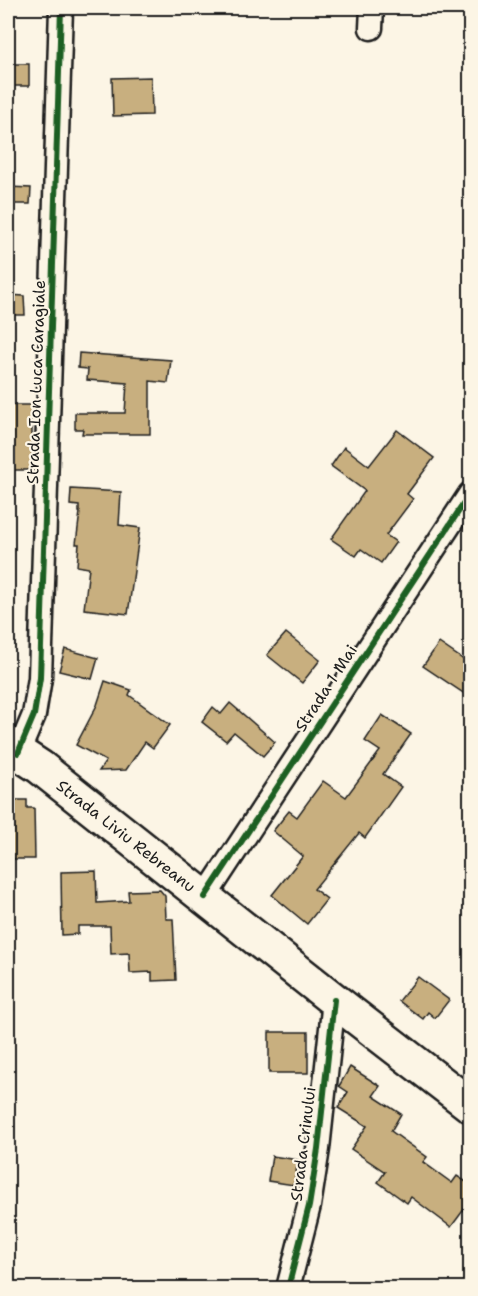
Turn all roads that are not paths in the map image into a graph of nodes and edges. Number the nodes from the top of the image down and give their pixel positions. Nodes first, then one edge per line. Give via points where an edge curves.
1 (61, 8) edge
2 (471, 494) edge
3 (13, 749) edge
4 (205, 897) junction
5 (334, 1000) junction
6 (471, 1105) edge
7 (288, 1288) edge

1 - 3 street, Strada Ion Luca Caragiale via 40,678 34,715
2 - 4 street, Strada 1 Mai
3 - 4 main road, Strada Liviu Rebreanu
4 - 5 main road, Strada Liviu Rebreanu
5 - 6 main road, Strada Liviu Rebreanu
5 - 7 street, Strada Crinului via 309,1206

